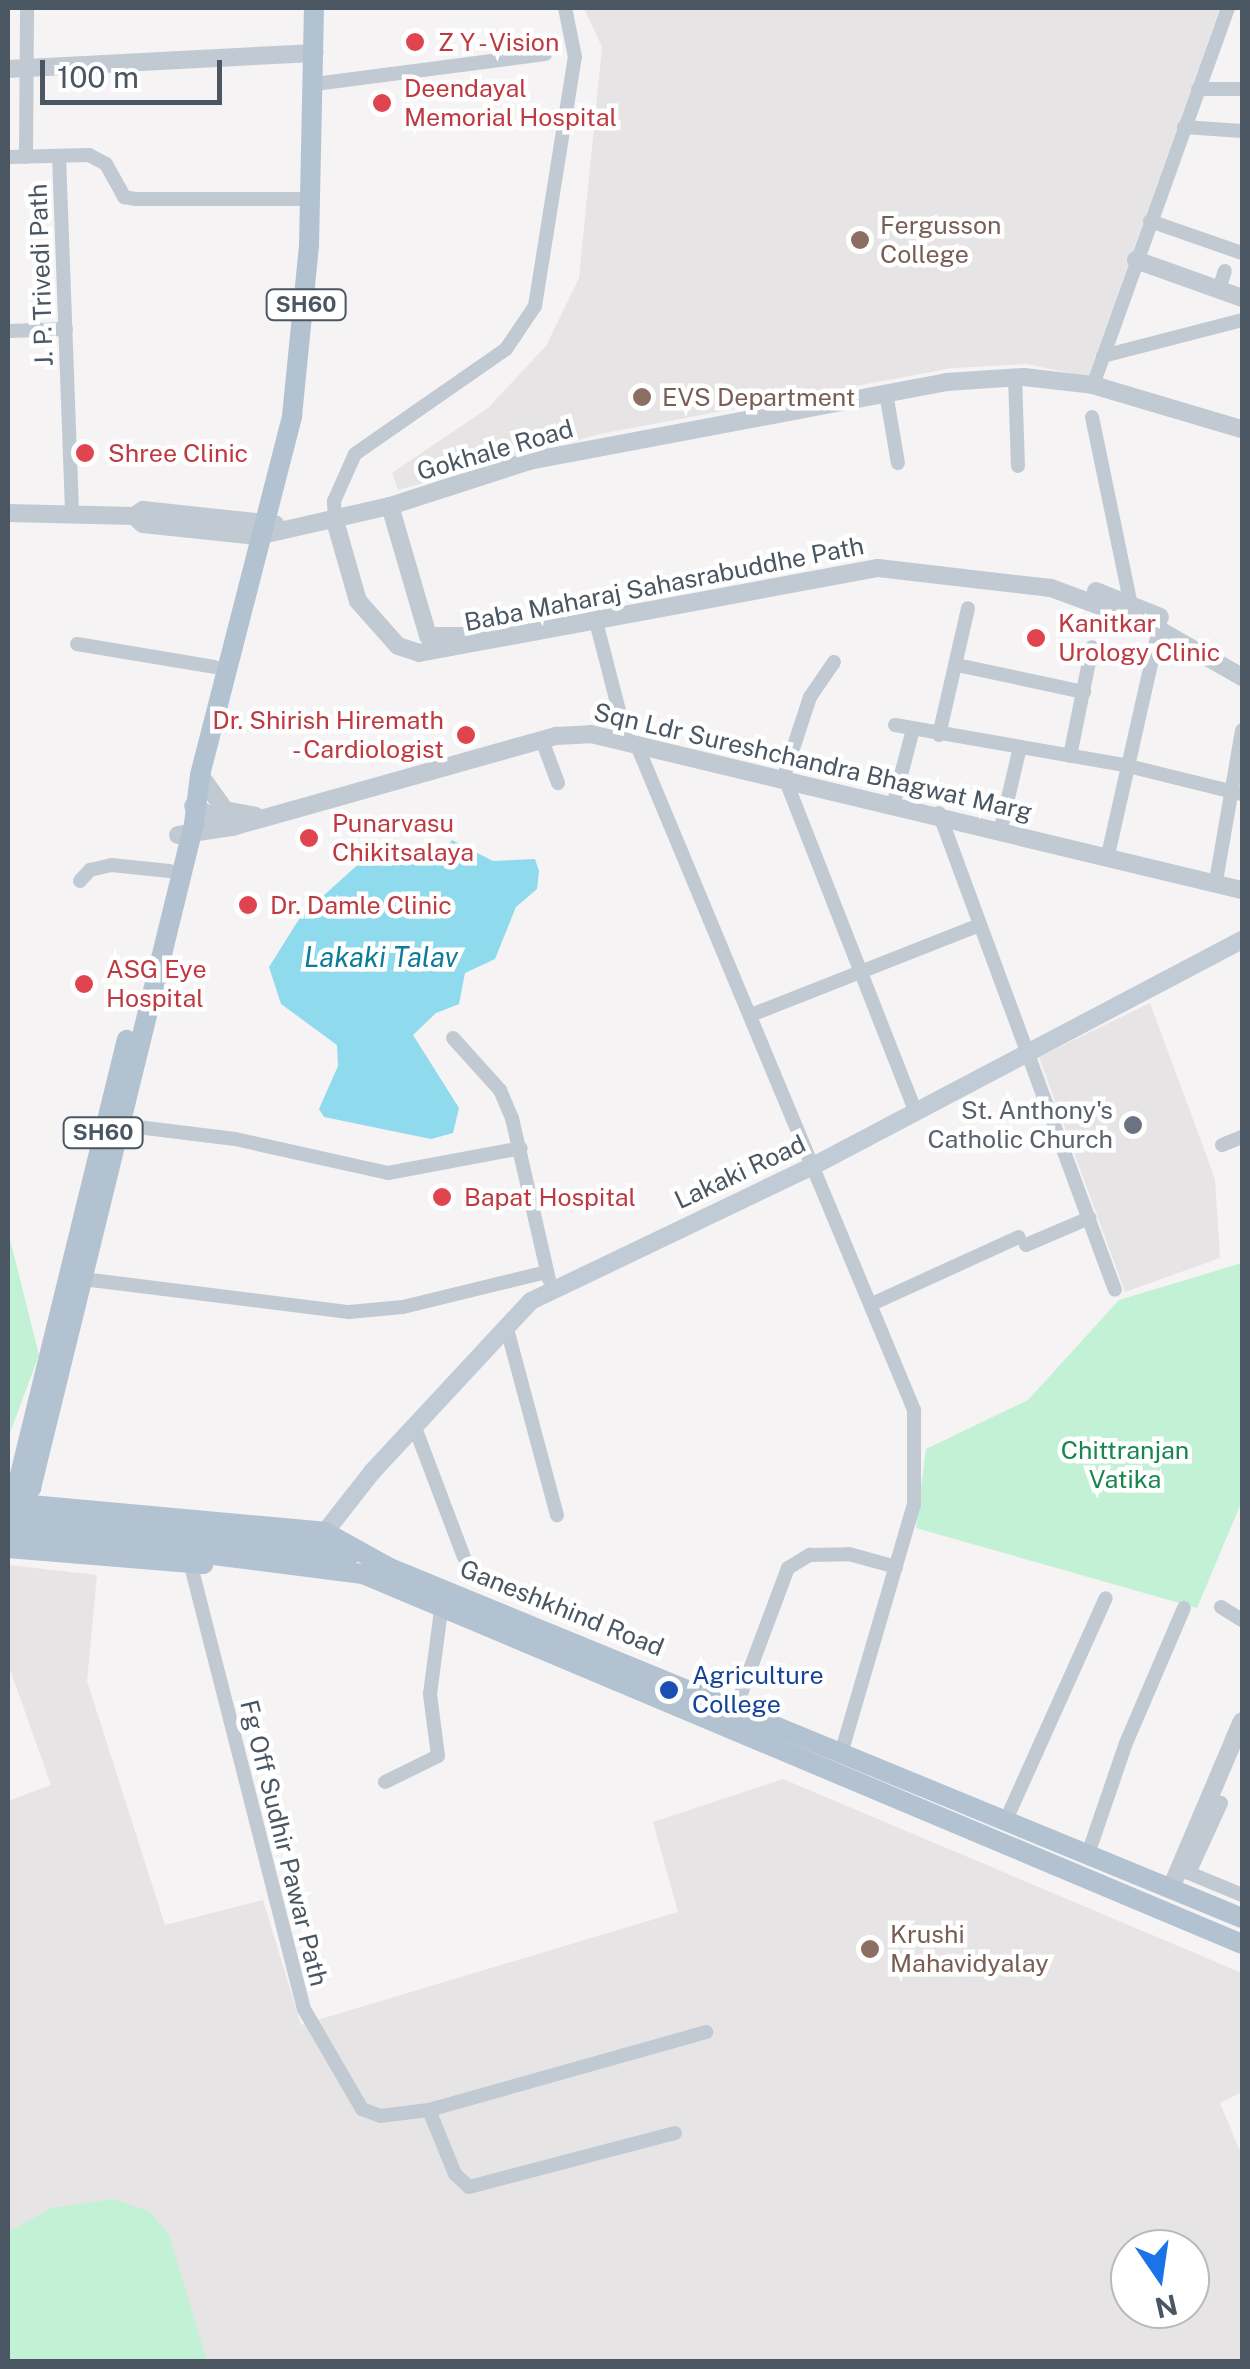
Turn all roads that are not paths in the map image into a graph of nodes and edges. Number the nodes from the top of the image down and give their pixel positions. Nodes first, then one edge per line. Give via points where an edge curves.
1 (27, 8) edge
2 (314, 8) edge
3 (566, 8) edge
4 (1228, 8) edge
5 (315, 53) junction
6 (545, 54) dead end
7 (17, 69) edge
8 (315, 84) junction
9 (1198, 89) junction
10 (1242, 90) edge
11 (1184, 127) junction
12 (1242, 130) edge
13 (58, 156) junction
14 (8, 157) edge
15 (26, 157) junction
16 (311, 199) junction
17 (1150, 222) junction
18 (1242, 253) edge
19 (1136, 260) junction
20 (1242, 298) edge
21 (1242, 320) edge
22 (66, 329) junction
23 (8, 330) edge
24 (1103, 356) junction
25 (1016, 377) junction
26 (1093, 385) junction
27 (886, 393) junction
28 (1092, 417) dead end
29 (1242, 429) edge
30 (898, 463) dead end
31 (1018, 466) dead end
32 (390, 506) junction
33 (8, 513) edge
34 (72, 514) junction
35 (335, 521) junction
36 (260, 528) junction
37 (990, 574) junction
38 (1130, 601) junction
39 (968, 608) dead end
40 (594, 615) junction
41 (1160, 624) junction
42 (77, 644) dead end
43 (1092, 648) dead end
44 (834, 662) dead end
45 (1242, 664) edge
46 (957, 666) junction
47 (214, 668) junction
48 (1242, 677) edge
49 (1084, 692) junction
50 (895, 725) dead end
51 (913, 730) junction
52 (1242, 730) edge
53 (939, 735) junction
54 (542, 740) junction
55 (632, 742) junction
56 (1020, 747) junction
57 (1070, 756) junction
58 (1124, 766) junction
59 (200, 774) junction
60 (784, 776) junction
61 (558, 783) dead end
62 (1237, 793) edge
63 (894, 802) junction
64 (192, 806) junction
65 (940, 813) junction
66 (256, 816) junction
67 (232, 827) junction
68 (1000, 828) junction
69 (184, 836) junction
70 (1108, 855) junction
71 (170, 871) junction
72 (1216, 880) junction
73 (80, 881) dead end
74 (1242, 890) edge
75 (979, 925) junction
76 (1242, 940) edge
77 (860, 971) junction
78 (751, 1015) junction
79 (454, 1038) dead end
80 (1027, 1052) junction
81 (916, 1110) junction
82 (121, 1126) junction
83 (1242, 1137) edge
84 (1222, 1145) dead end
85 (521, 1148) junction
86 (815, 1165) junction
87 (1089, 1218) junction
88 (83, 1279) junction
89 (549, 1280) junction
90 (1116, 1290) dead end
91 (874, 1303) junction
92 (506, 1325) junction
93 (414, 1425) junction
94 (9, 1509) edge
95 (557, 1515) dead end
96 (8, 1532) edge
97 (84, 1532) junction
98 (325, 1532) junction
99 (8, 1548) edge
100 (464, 1557) dead end
101 (190, 1562) junction
102 (896, 1567) junction
103 (389, 1577) junction
104 (1106, 1598) dead end
105 (1222, 1606) dead end
106 (1184, 1608) dead end
107 (441, 1610) junction
108 (1242, 1620) edge
109 (736, 1707) junction
110 (1242, 1720) edge
111 (842, 1752) junction
112 (385, 1782) dead end
113 (1208, 1800) junction
114 (1006, 1820) junction
115 (1088, 1854) junction
116 (1170, 1888) junction
117 (1242, 1894) edge
118 (1242, 1918) edge
119 (1242, 1944) edge
120 (706, 2032) dead end
121 (430, 2110) junction
122 (675, 2133) dead end

1 - 7 street, J. P. Trivedi Path
2 - 5 main road, SH60
3 - 35 street via 575,57 535,306 506,349 355,454 334,501
4 - 9 street
5 - 7 street
5 - 8 main road, SH60
6 - 8 street
7 - 15 street, J. P. Trivedi Path
8 - 16 main road, SH60
9 - 10 street
9 - 11 street
11 - 12 street
11 - 17 street
13 - 15 street, J. P. Trivedi Path
13 - 16 street via 106,164 116,189 135,199
13 - 22 street, J. P. Trivedi Path
14 - 15 street
16 - 36 main road, SH60 via 300,375
17 - 18 street
17 - 19 street
19 - 20 street via 1222,280
19 - 24 street
21 - 24 street
22 - 23 street
22 - 34 street, J. P. Trivedi Path
24 - 26 street
25 - 26 street, Gokhale Road
25 - 27 street, Gokhale Road
25 - 31 street
26 - 29 street, Gokhale Road
27 - 30 street
27 - 32 street, Gokhale Road via 530,461
28 - 38 street
32 - 35 street, Gokhale Road
32 - 40 street, Baba Maharaj Sahasrabuddhe Path via 428,636 448,640
33 - 34 street
34 - 36 street via 134,516 143,510
35 - 36 street, Gokhale Road
35 - 40 street, Baba Maharaj Sahasrabuddhe Path via 358,601 398,646 435,654
36 - 47 main road, SH60 via 246,541
36 - 59 main road, SH60
37 - 38 street, Baba Maharaj Sahasrabuddhe Path via 1054,578
37 - 40 street, Baba Maharaj Sahasrabuddhe Path via 878,568
37 - 41 street, Baba Maharaj Sahasrabuddhe Path
38 - 41 street, Baba Maharaj Sahasrabuddhe Path
39 - 46 street
40 - 55 street
41 - 45 street, Baba Maharaj Sahasrabuddhe Path
41 - 48 street, Baba Maharaj Sahasrabuddhe Path
41 - 58 street
42 - 47 street
43 - 49 street
44 - 60 street via 810,697
46 - 49 street
46 - 53 street
47 - 64 main road, SH60 via 185,797
49 - 57 street
50 - 51 street
51 - 53 street
51 - 63 street
52 - 62 street
53 - 56 street
54 - 55 street, Sqn Ldr Sureshchandra Bhagwat Marg via 591,734
54 - 61 street
54 - 66 street, Sqn Ldr Sureshchandra Bhagwat Marg
55 - 60 street, Sqn Ldr Sureshchandra Bhagwat Marg
55 - 78 street
56 - 57 street
56 - 68 street
57 - 58 street
58 - 62 street
58 - 70 street
59 - 64 main road, SH60
59 - 66 street via 225,810
60 - 63 street, Sqn Ldr Sureshchandra Bhagwat Marg
60 - 77 street
62 - 72 street
63 - 65 street, Sqn Ldr Sureshchandra Bhagwat Marg
64 - 67 street
64 - 69 main road, SH60
65 - 68 street, Sqn Ldr Sureshchandra Bhagwat Marg
65 - 75 street
66 - 67 street, Sqn Ldr Sureshchandra Bhagwat Marg
67 - 69 street, Sqn Ldr Sureshchandra Bhagwat Marg
68 - 70 street, Sqn Ldr Sureshchandra Bhagwat Marg
69 - 71 main road, SH60
69 - 82 main road, SH60
70 - 72 street, Sqn Ldr Sureshchandra Bhagwat Marg
71 - 73 street via 111,865 90,870
71 - 94 main road, SH60
72 - 74 street, Sqn Ldr Sureshchandra Bhagwat Marg
75 - 77 street
75 - 80 street
76 - 80 main road, Lakaki Road
77 - 78 street
77 - 81 street
78 - 86 street
79 - 85 street via 500,1090
80 - 81 main road, Lakaki Road
80 - 87 street
81 - 86 main road, Lakaki Road
82 - 85 street via 235,1139 388,1174
82 - 88 main road, SH60
83 - 84 street
85 - 89 street
86 - 89 main road, Lakaki Road
86 - 91 street
87 - 90 street
87 - 91 street
88 - 89 street via 349,1312
88 - 94 main road, SH60 via 31,1488
89 - 92 main road, Lakaki Road
91 - 102 street via 914,1410 914,1504
92 - 93 main road, Lakaki Road
92 - 95 street
93 - 98 main road, Lakaki Road
93 - 100 street
94 - 97 main road, bridge
96 - 97 main road, bridge
97 - 98 main road, Ganeshkhind Road
97 - 99 main road, Ganeshkhind Road
97 - 101 main road, Ganeshkhind Road
97 - 103 main road via 332,1548
98 - 103 main road, Ganeshkhind Road
101 - 103 main road, Ganeshkhind Road
101 - 121 street, Fg Off Sudhir Pawar Path via 304,2009 362,2109 380,2116
102 - 109 street via 849,1554 810,1555 788,1568
102 - 111 street
103 - 107 main road, Ganeshkhind Road
103 - 109 main road, Ganeshkhind Road
104 - 114 street
105 - 108 street
106 - 115 street
107 - 112 street via 430,1694 438,1756
107 - 119 main road, Ganeshkhind Road
109 - 111 main road, Ganeshkhind Road
110 - 113 street
111 - 114 main road, Ganeshkhind Road
113 - 116 street
113 - 117 street via 1221,1803 1189,1873
114 - 115 main road, Ganeshkhind Road
115 - 116 main road, Ganeshkhind Road
116 - 118 main road, Ganeshkhind Road
120 - 121 street
121 - 122 street via 455,2174 469,2187

